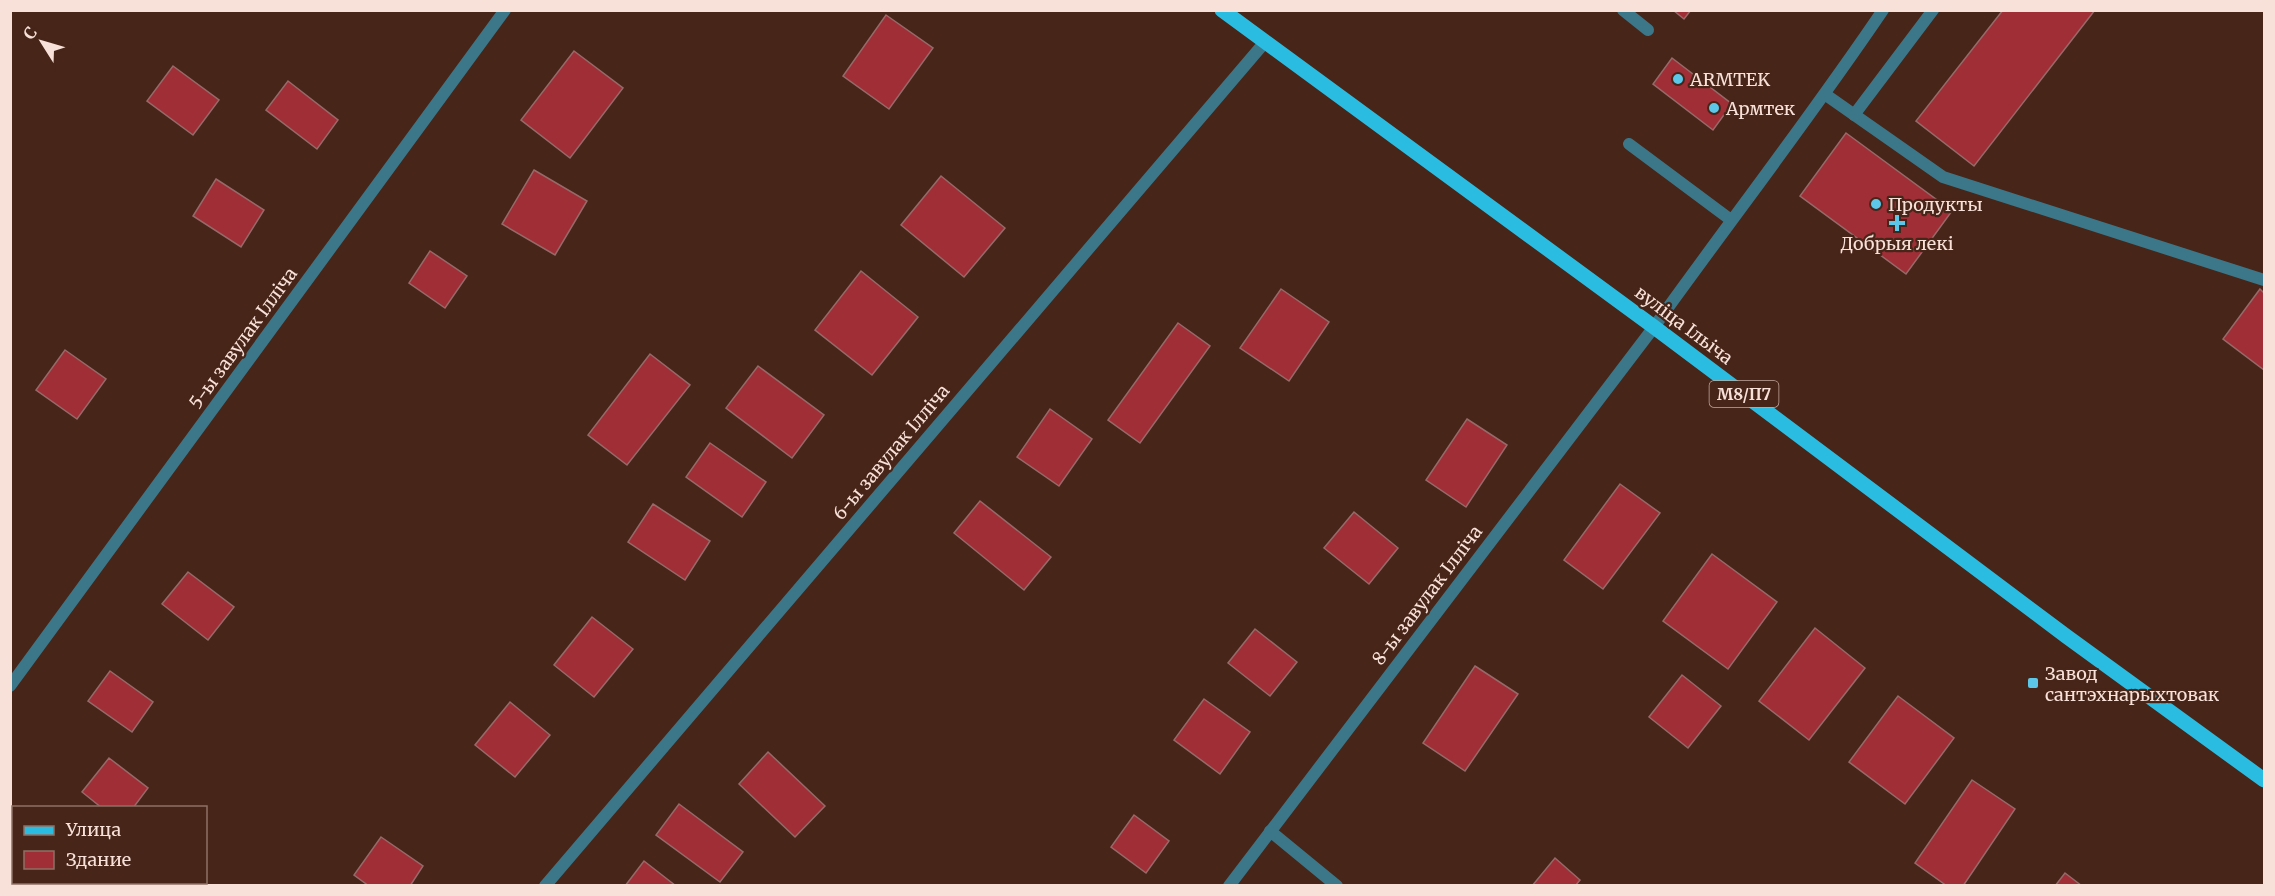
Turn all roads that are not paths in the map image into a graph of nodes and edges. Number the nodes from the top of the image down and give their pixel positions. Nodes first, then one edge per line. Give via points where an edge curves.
1 (505, 10) edge
2 (1222, 10) edge
3 (1623, 10) edge
4 (1884, 10) edge
5 (1933, 10) edge
6 (1648, 30) dead end
7 (1265, 42) junction
8 (1826, 95) junction
9 (1854, 115) junction
10 (1629, 144) dead end
11 (1731, 220) junction
12 (2265, 280) edge
13 (1654, 327) junction
14 (10, 687) edge
15 (2265, 780) edge
16 (1270, 831) junction
17 (545, 885) edge
18 (1229, 885) edge
19 (1337, 885) edge

1 - 14 street, 5-ы завулак Ілліча
2 - 7 main road, вуліца Ільіча / М8/П7
3 - 6 street
4 - 8 street, 8-ы завулак Ілліча
5 - 9 street
7 - 13 main road, вуліца Ільіча / М8/П7
7 - 17 street, 6-ы завулак Ілліча
8 - 9 street
8 - 11 street, 8-ы завулак Ілліча
9 - 12 street via 1943,177
10 - 11 street
11 - 13 street, 8-ы завулак Ілліча
13 - 15 main road, вуліца Ільіча / М8/П7
13 - 16 street, 8-ы завулак Ілліча
16 - 18 street, 8-ы завулак Ілліча
16 - 19 street

